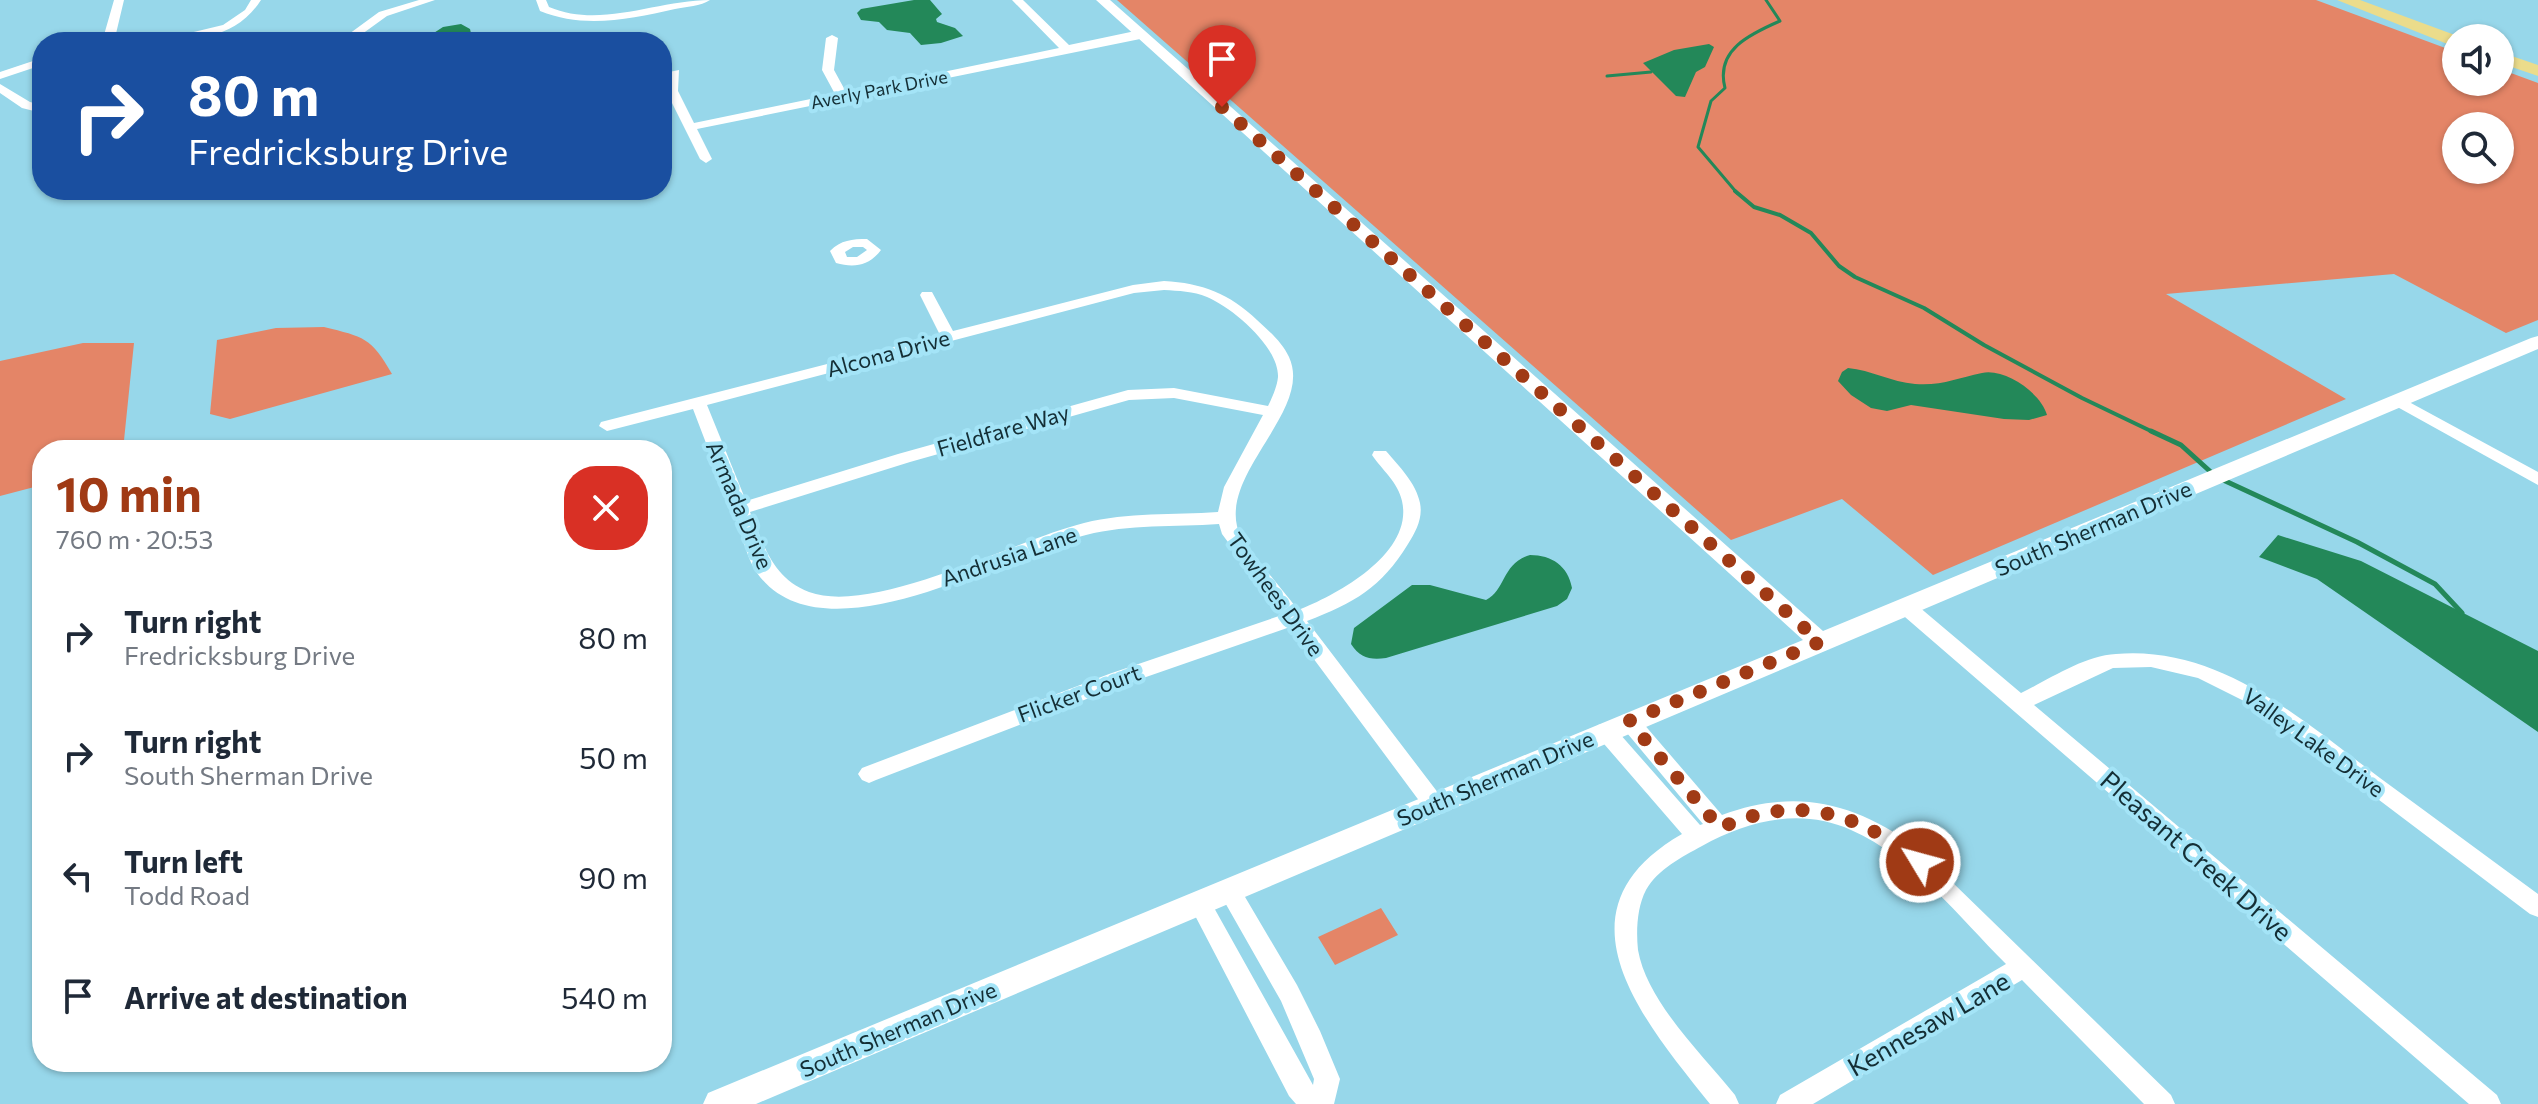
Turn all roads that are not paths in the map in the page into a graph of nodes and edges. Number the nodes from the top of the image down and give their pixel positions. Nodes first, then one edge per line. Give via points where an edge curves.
1 (119, 0) edge
2 (256, 0) edge
3 (430, 0) edge
4 (541, 0) edge
5 (705, 0) edge
6 (1017, 0) edge
7 (1102, 0) edge
8 (2345, 0) edge
9 (402, 3) edge
10 (111, 32) edge
11 (207, 32) edge
12 (357, 32) edge
13 (1142, 35) junction
14 (2442, 36) edge
15 (832, 38) dead end
16 (1067, 50) junction
17 (2514, 62) edge
18 (32, 65) edge
19 (2538, 71) edge
20 (675, 72) dead end
21 (0, 76) edge
22 (0, 88) edge
23 (842, 96) junction
24 (32, 106) edge
25 (690, 127) junction
26 (706, 159) dead end
27 (1169, 286) joint
28 (927, 295) dead end
29 (949, 337) junction
30 (2538, 342) edge
31 (2398, 401) junction
32 (698, 402) junction
33 (1271, 412) junction
34 (607, 426) dead end
35 (1380, 455) dead end
36 (2538, 479) edge
37 (740, 509) junction
38 (1226, 518) junction
39 (797, 595) joint
40 (1905, 606) junction
41 (1291, 617) junction
42 (1820, 642) junction
43 (2019, 703) junction
44 (1629, 721) junction
45 (1605, 731) junction
46 (869, 774) dead end
47 (1434, 804) junction
48 (1720, 828) junction
49 (1698, 838) junction
50 (1230, 892) junction
51 (1200, 904) junction
52 (2538, 907) edge
53 (2025, 966) junction
54 (719, 1104) edge
55 (1312, 1104) edge
56 (1321, 1104) edge
57 (1726, 1104) edge
58 (1789, 1104) edge
59 (2162, 1104) edge
60 (2488, 1104) edge

1 - 10 street
2 - 11 street via 252,10
3 - 9 street
4 - 5 street via 551,14 587,18
6 - 16 street
7 - 13 street
8 - 14 main road
9 - 12 street
13 - 16 street, Averly Park Drive
13 - 42 street
15 - 23 street via 828,70
16 - 23 street, Averly Park Drive
17 - 19 main road
18 - 21 street
20 - 25 street via 672,91
22 - 24 street
23 - 25 street, Averly Park Drive
25 - 26 street
27 - 29 street, Alcona Drive via 1133,289
27 - 33 street, Towhees Drive via 1198,288 1225,299 1282,356 1286,383
28 - 29 street
29 - 32 street, Alcona Drive
30 - 31 street, South Sherman Drive
31 - 36 street
31 - 40 street, South Sherman Drive
32 - 34 street, Alcona Drive
32 - 37 street, Armada Drive
33 - 37 street, Fieldfare Way via 1174,393 1128,395
33 - 38 street, Towhees Drive via 1229,494
35 - 41 street, Flicker Court via 1409,493 1413,512 1408,531 1367,584
37 - 39 street, Armada Drive via 764,569 776,584
38 - 39 street, Andrusia Lane via 1088,529 869,602 826,603
38 - 41 street, Towhees Drive via 1237,545
40 - 42 street, South Sherman Drive
40 - 43 street, Pleasant Creek Drive
41 - 46 street, Flicker Court
41 - 47 street, Towhees Drive
42 - 44 street, South Sherman Drive
43 - 52 street, Valley Lake Drive via 2113,661 2151,660 2203,672 2263,702
43 - 60 street, Pleasant Creek Drive
44 - 45 street, South Sherman Drive
44 - 48 street
45 - 47 street, South Sherman Drive
45 - 49 street
47 - 50 street, South Sherman Drive
48 - 49 street
48 - 53 street via 1779,809 1855,821 1920,862
49 - 57 street via 1660,859 1640,882 1628,908 1628,954 1642,992
50 - 51 street, South Sherman Drive
50 - 56 street via 1311,1039 1327,1079
51 - 54 street, South Sherman Drive
51 - 55 street
53 - 58 street, Kennesaw Lane
53 - 59 street

